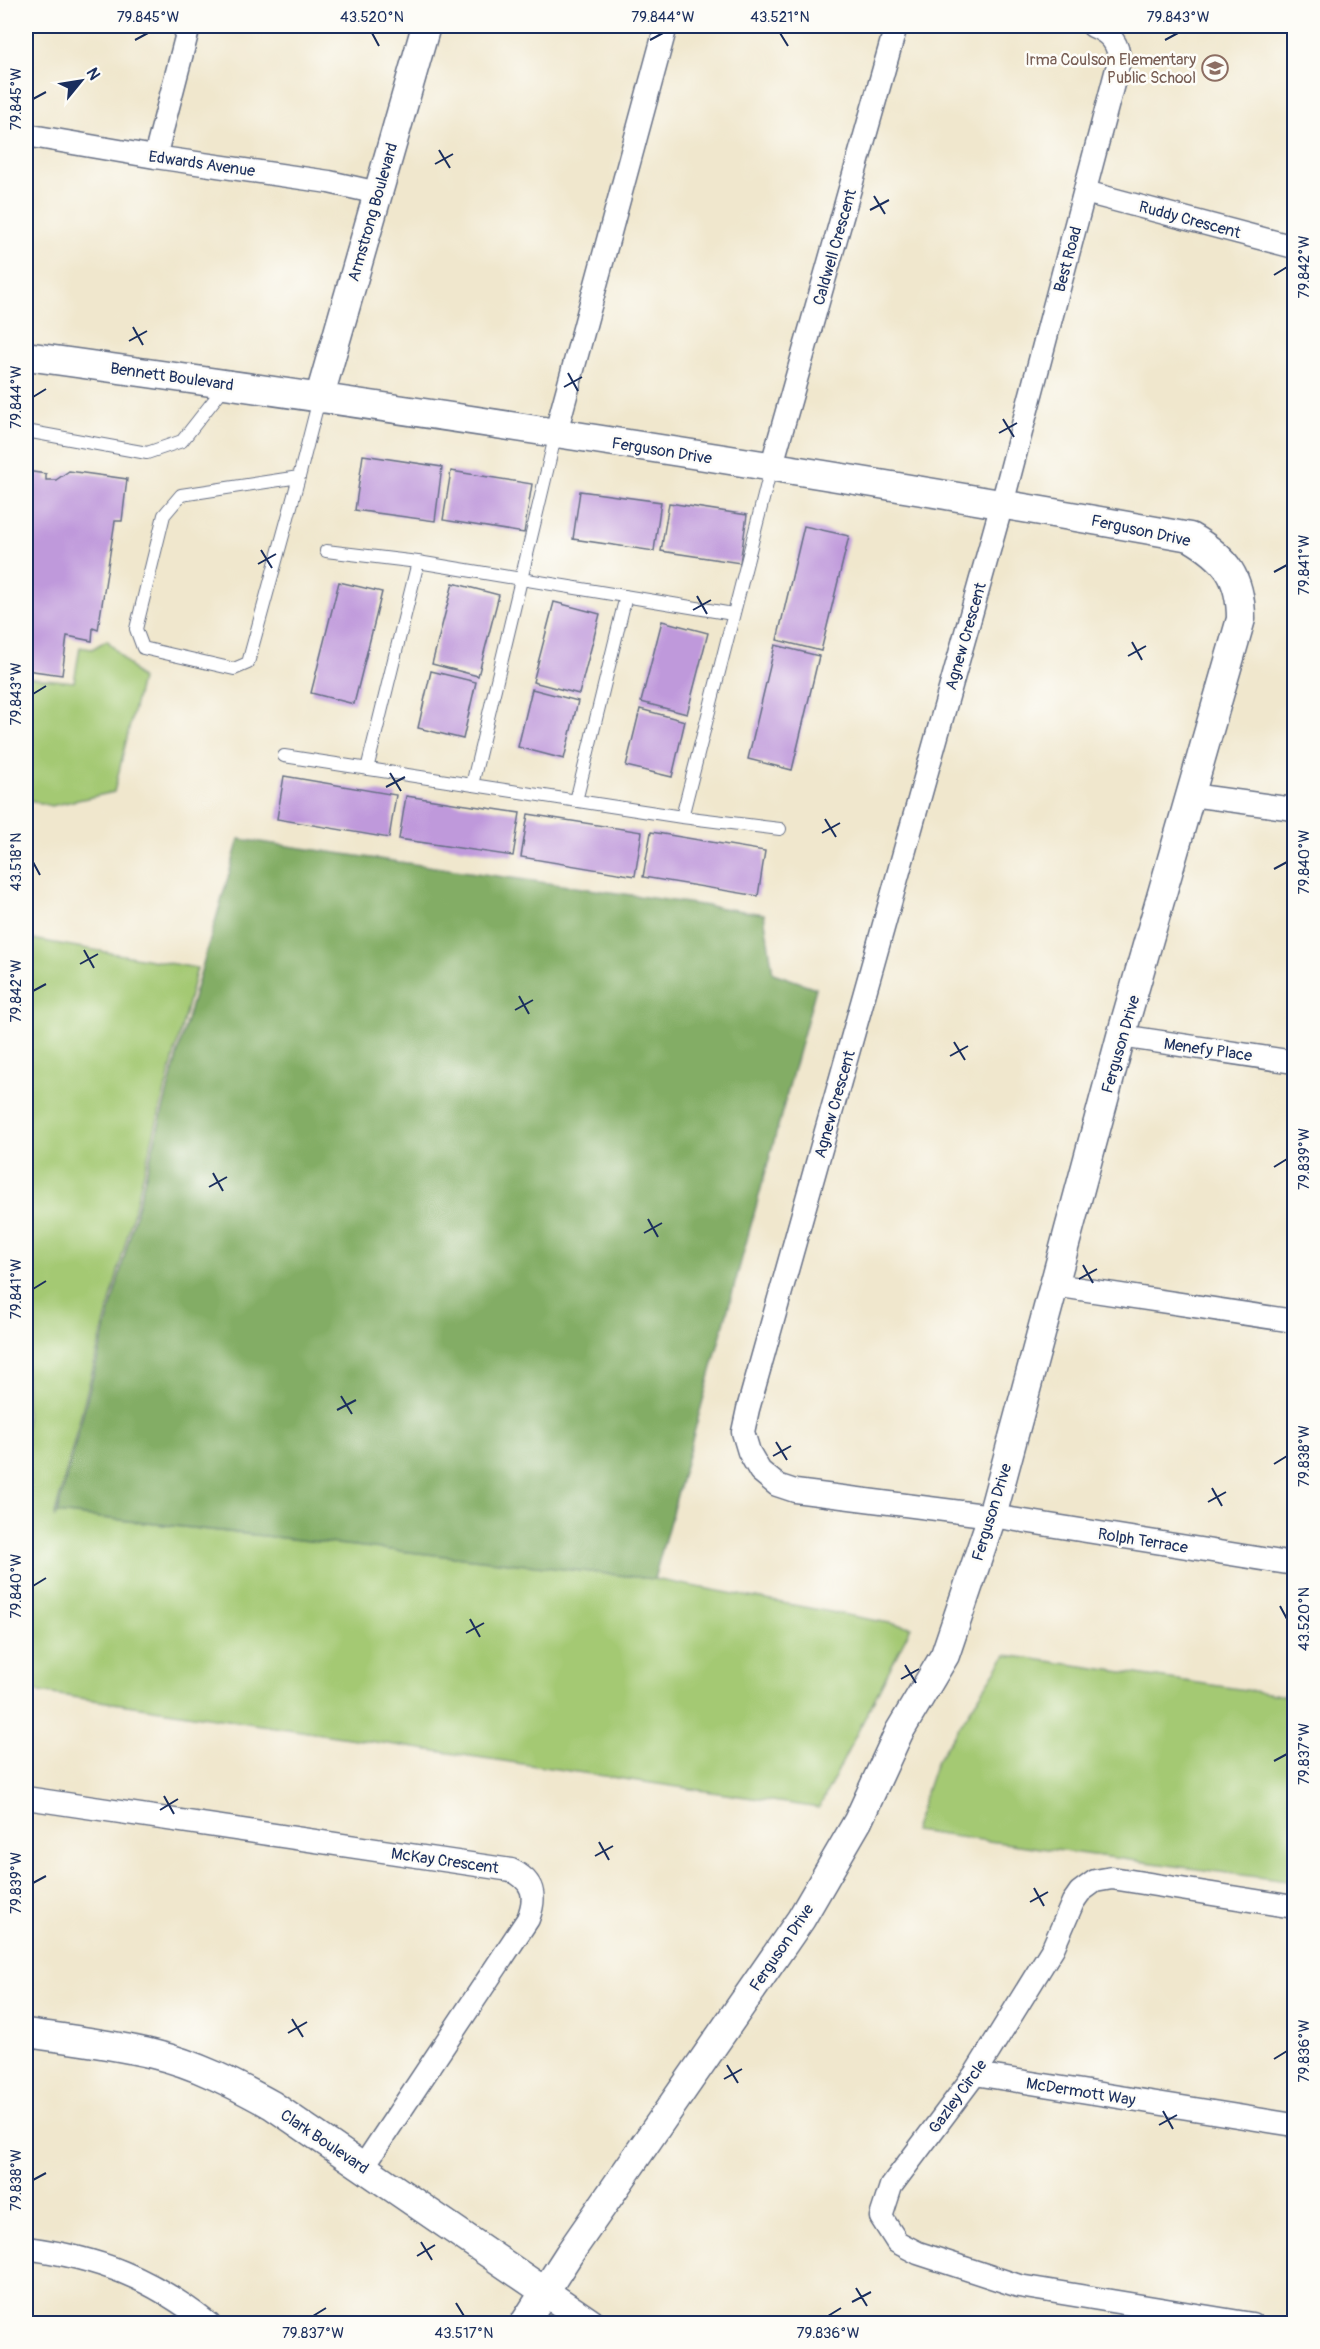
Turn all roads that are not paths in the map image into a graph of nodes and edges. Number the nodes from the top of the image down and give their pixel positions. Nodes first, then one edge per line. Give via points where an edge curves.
1 (189, 26) edge
2 (426, 26) edge
3 (666, 26) edge
4 (896, 26) edge
5 (1093, 26) edge
6 (26, 135) edge
7 (154, 157) junction
8 (1085, 192) junction
9 (378, 193) junction
10 (1294, 247) edge
11 (26, 356) edge
12 (227, 384) junction
13 (319, 399) junction
14 (26, 430) edge
15 (556, 432) junction
16 (771, 468) junction
17 (299, 477) junction
18 (1002, 504) junction
19 (326, 551) dead end
20 (418, 562) junction
21 (521, 579) junction
22 (626, 596) junction
23 (733, 614) junction
24 (284, 756) dead end
25 (367, 769) junction
26 (472, 785) junction
27 (1191, 795) junction
28 (576, 801) junction
29 (1294, 808) edge
30 (682, 817) junction
31 (780, 829) dead end
32 (1121, 1036) junction
33 (1294, 1062) edge
34 (1054, 1285) junction
35 (1294, 1321) edge
36 (992, 1516) junction
37 (1294, 1564) edge
38 (26, 1797) edge
39 (1294, 1907) edge
40 (26, 2033) edge
41 (975, 2074) junction
42 (1294, 2125) edge
43 (363, 2167) junction
44 (26, 2248) edge
45 (545, 2292) junction
46 (1171, 2318) edge
47 (209, 2324) edge
48 (524, 2324) edge
49 (592, 2324) edge
50 (1252, 2324) edge

1 - 7 street
2 - 9 street, Armstrong Boulevard
3 - 15 street
4 - 16 street, Caldwell Crescent
5 - 8 street, Best Road via 1115,41 1119,61
6 - 7 street, Edwards Avenue
7 - 9 street, Edwards Avenue via 329,182
8 - 10 street, Ruddy Crescent
8 - 18 street, Best Road
9 - 13 street, Armstrong Boulevard
11 - 12 street, Bennett Boulevard
12 - 13 street, Bennett Boulevard
12 - 14 lane via 182,441 147,453
13 - 15 street, Ferguson Drive
13 - 17 lane
15 - 16 street, Ferguson Drive
15 - 21 lane
16 - 18 street, Ferguson Drive
16 - 23 lane
17 - 17 lane via 248,663 234,669 143,648 136,629 138,618 164,515 181,495
18 - 27 street, Ferguson Drive via 1190,537 1213,550 1233,574 1241,598 1241,619
18 - 36 street, Agnew Crescent via 743,1432 760,1471 777,1485 795,1491
19 - 20 lane
20 - 21 lane
20 - 25 lane
21 - 22 lane
21 - 26 lane
22 - 23 lane
22 - 28 lane
23 - 30 lane
24 - 25 lane
25 - 26 lane
26 - 28 lane
27 - 29 street
27 - 32 street, Ferguson Drive
28 - 30 lane
30 - 31 lane
32 - 33 street, Menefy Place
32 - 34 street, Ferguson Drive
34 - 35 street
34 - 36 street, Ferguson Drive
36 - 37 street, Rolph Terrace
36 - 45 street, Ferguson Drive via 945,1655 898,1732 858,1821 801,1919
38 - 43 street, McKay Crescent via 511,1870 523,1876 531,1888 533,1905 528,1919
39 - 41 street, Gazley Circle via 1112,1878 1095,1881 1073,1902 1053,1948
40 - 43 street, Clark Boulevard via 134,2050 195,2067 272,2105
41 - 42 street, McDermott Way
41 - 46 street, Gazley Circle via 891,2186 880,2217 897,2242 918,2253 1019,2286
43 - 45 street, Clark Boulevard
44 - 47 street via 100,2262 152,2284
45 - 48 street, Ferguson Drive
45 - 49 street, Clark Boulevard
46 - 50 street, Gazley Circle

